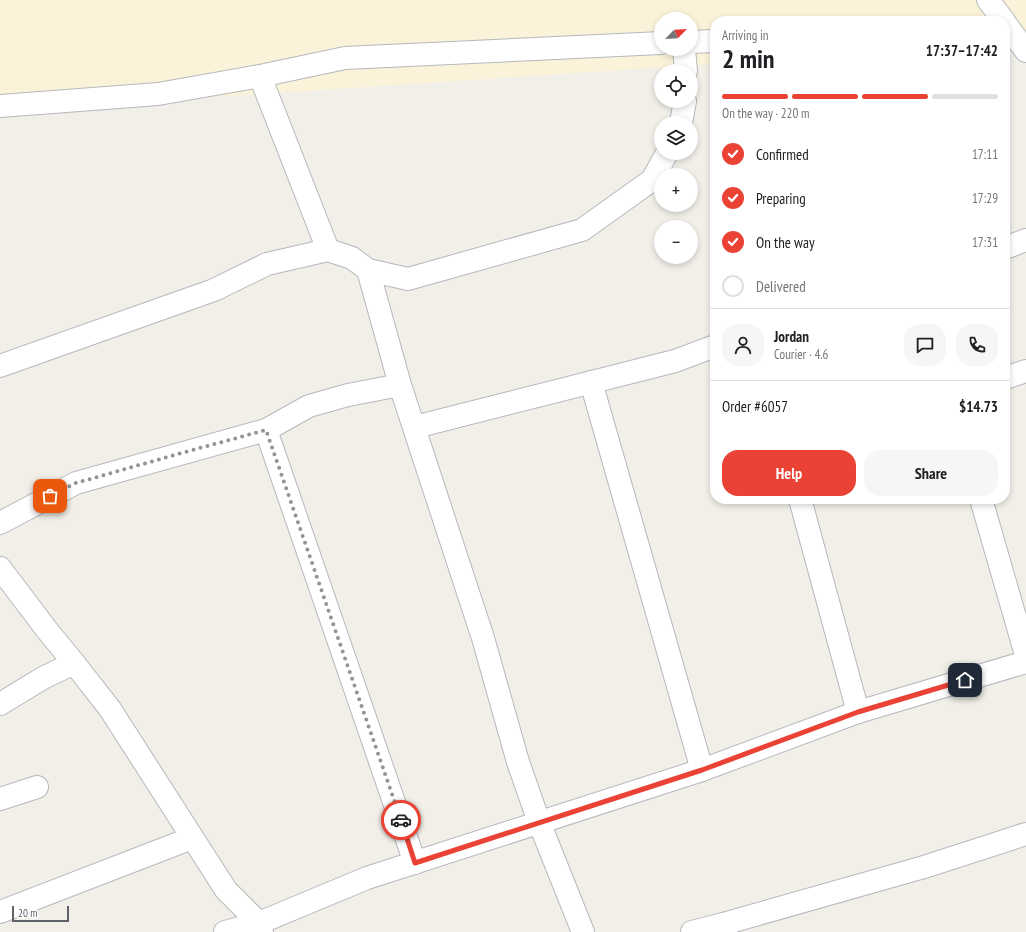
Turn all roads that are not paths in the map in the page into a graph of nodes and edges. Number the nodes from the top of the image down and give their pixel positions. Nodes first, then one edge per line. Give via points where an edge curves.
1 (988, 0) edge
2 (999, 16) edge
3 (1010, 30) edge
4 (710, 40) edge
5 (698, 41) edge
6 (654, 43) edge
7 (1026, 51) edge
8 (260, 76) junction
9 (0, 106) edge
10 (663, 160) edge
11 (1026, 240) edge
12 (1010, 246) edge
13 (328, 250) junction
14 (368, 270) junction
15 (710, 348) edge
16 (0, 366) edge
17 (1026, 371) edge
18 (1010, 376) edge
19 (591, 382) junction
20 (400, 385) junction
21 (415, 427) junction
22 (266, 430) junction
23 (801, 504) edge
24 (982, 504) edge
25 (0, 523) edge
26 (0, 568) edge
27 (1026, 655) edge
28 (1026, 662) edge
29 (74, 663) junction
30 (0, 704) edge
31 (858, 712) junction
32 (702, 770) junction
33 (37, 787) dead end
34 (0, 799) edge
35 (539, 822) junction
36 (1026, 834) edge
37 (192, 838) junction
38 (415, 863) junction
39 (1, 908) edge
40 (260, 928) edge
41 (724, 928) edge
42 (224, 932) edge
43 (583, 932) edge
44 (692, 932) edge

1 - 2 street
3 - 7 street
4 - 5 street
6 - 8 street via 345,58
8 - 9 street via 158,94
8 - 13 street
10 - 14 street via 652,180 582,230 408,279
11 - 12 street
13 - 14 street via 352,258
13 - 16 street via 267,264 214,290
14 - 20 street
15 - 19 street via 675,361
17 - 18 street
19 - 21 street
19 - 32 street
20 - 21 street
20 - 22 street via 309,406
21 - 35 street via 483,638 518,762
22 - 25 street via 76,483
22 - 38 street
23 - 31 street
24 - 27 street
26 - 29 street
28 - 31 street
29 - 30 street
29 - 37 street via 110,709
31 - 32 street
32 - 35 street
33 - 34 street
35 - 38 street
35 - 43 street
36 - 41 street
37 - 39 street
37 - 40 street via 226,890
38 - 40 street via 367,878
40 - 42 street
41 - 44 street

